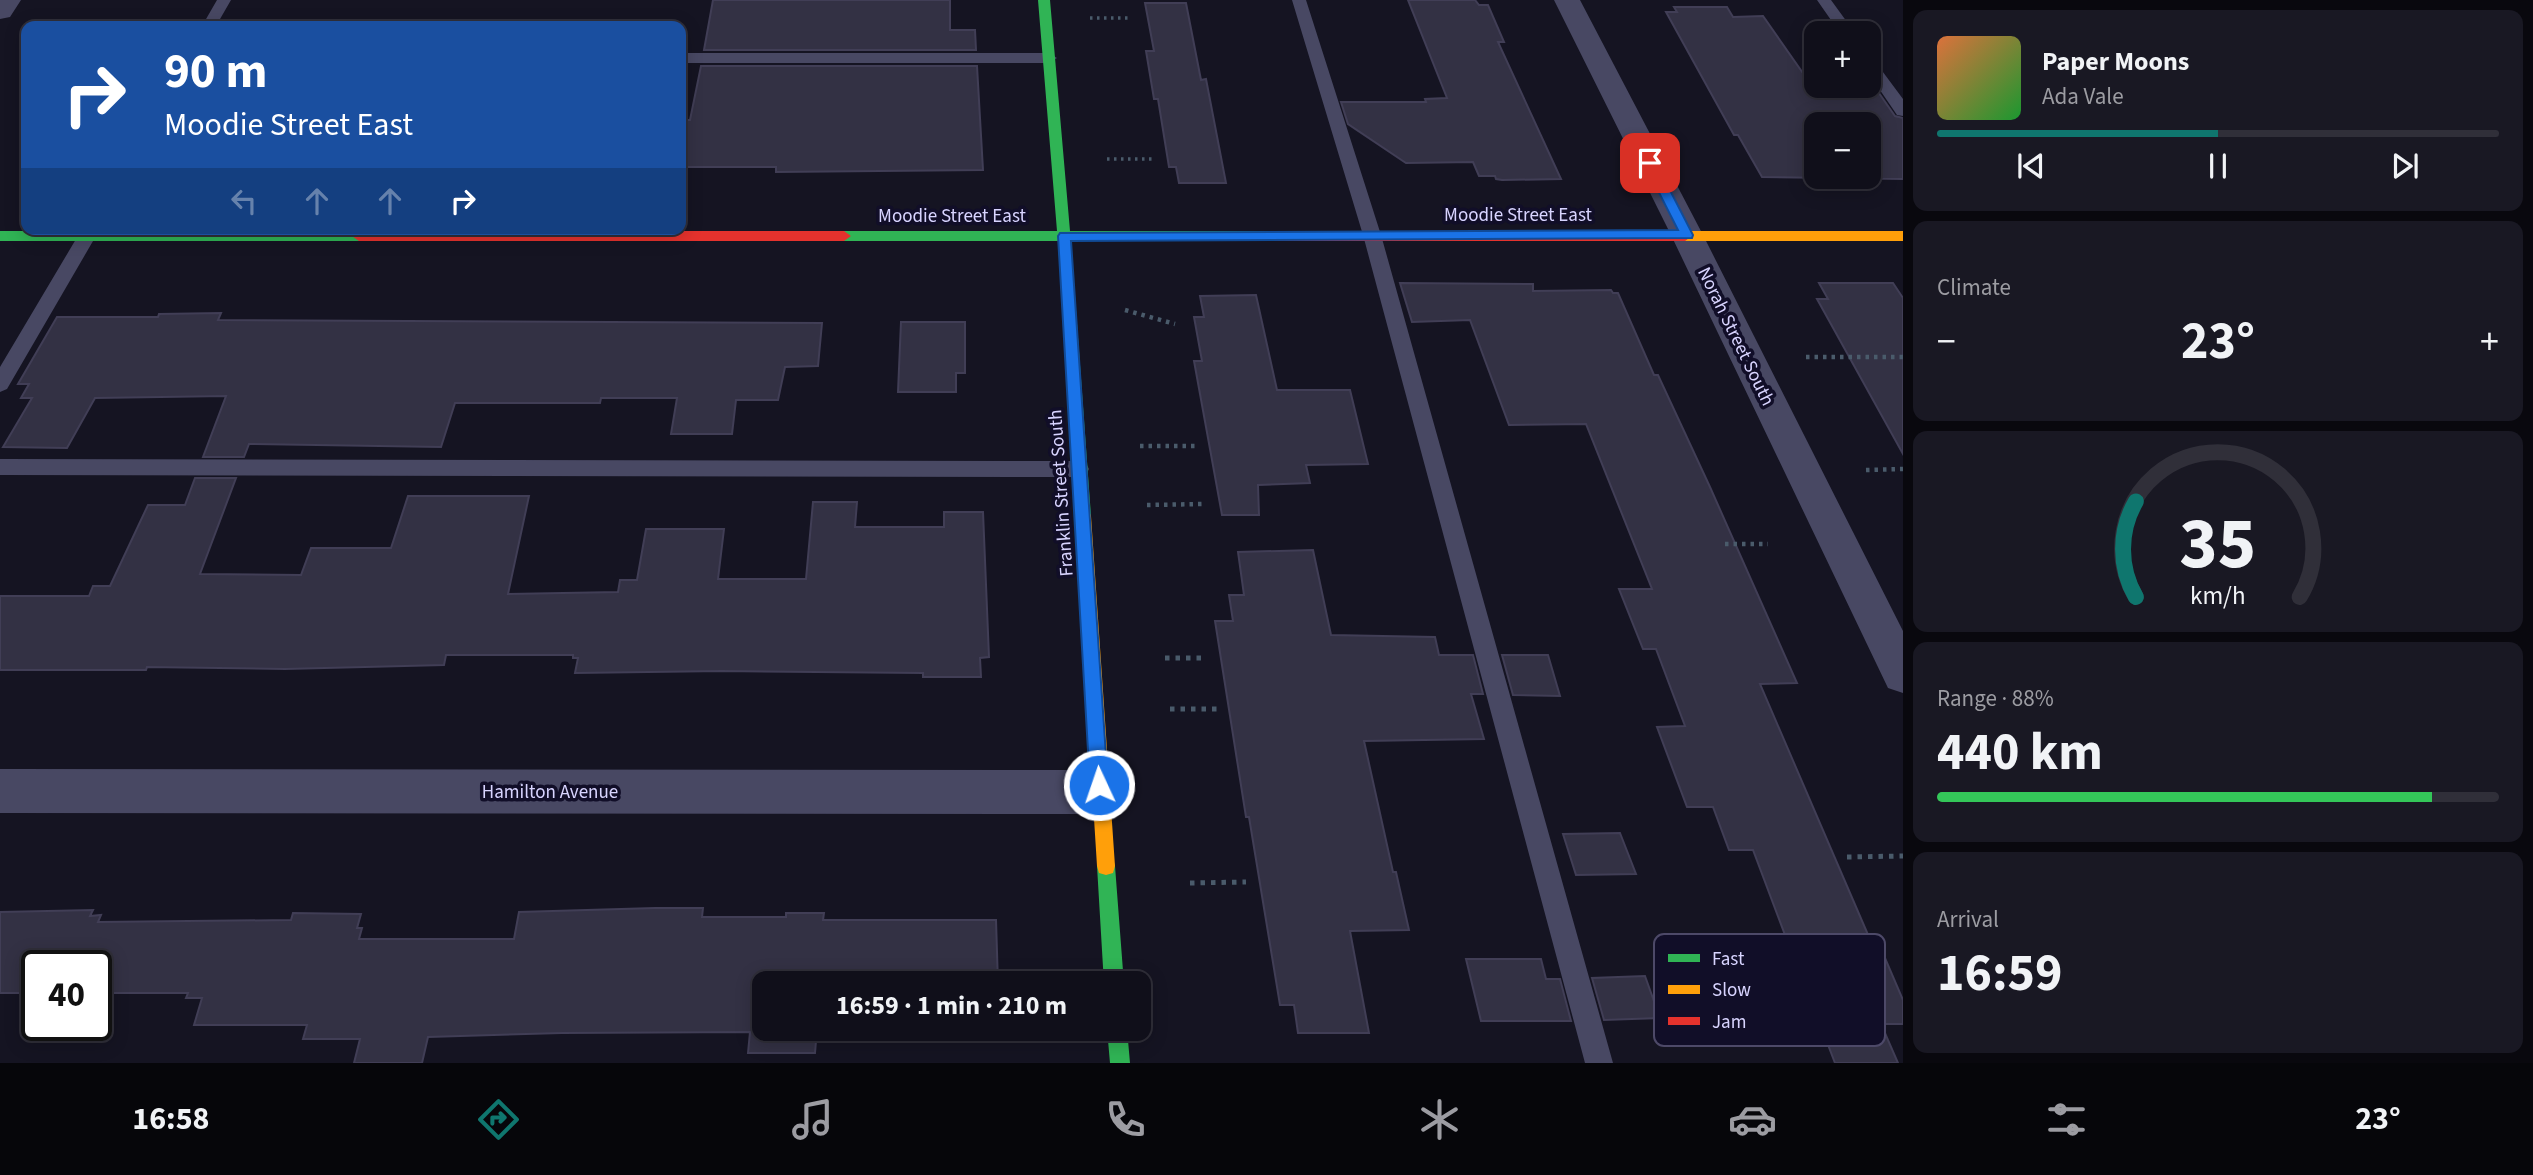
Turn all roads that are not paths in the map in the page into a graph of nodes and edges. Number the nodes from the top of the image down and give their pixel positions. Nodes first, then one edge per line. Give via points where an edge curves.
1 (8, 0) edge
2 (224, 0) edge
3 (1044, 0) edge
4 (1300, 0) edge
5 (1567, 0) edge
6 (1824, 0) edge
7 (0, 11) edge
8 (212, 21) edge
9 (1839, 21) edge
10 (686, 58) edge
11 (1049, 58) junction
12 (1881, 80) edge
13 (1903, 111) edge
14 (30, 235) edge
15 (89, 235) edge
16 (686, 235) edge
17 (1687, 235) junction
18 (0, 236) edge
19 (1064, 236) junction
20 (1371, 236) junction
21 (1903, 236) edge
22 (0, 384) edge
23 (0, 467) edge
24 (1079, 468) junction
25 (1903, 674) edge
26 (0, 791) edge
27 (1100, 792) junction
28 (1113, 971) edge
29 (1118, 1041) edge
30 (1120, 1063) edge
31 (1599, 1063) edge

1 - 7 street
2 - 8 lane
3 - 11 street, Franklin Street South
4 - 20 lane
5 - 17 street, Norah Street South
6 - 9 lane
10 - 11 lane
11 - 19 street, Franklin Street South
12 - 13 lane
14 - 18 street, Moodie Street East
15 - 22 lane
16 - 19 street, Moodie Street East
17 - 20 street, Moodie Street East
17 - 21 street, Moodie Street East
17 - 25 street, Norah Street South
19 - 20 street, Moodie Street East
19 - 24 street, Franklin Street South
20 - 31 lane
23 - 24 lane
24 - 27 street, Franklin Street South
26 - 27 street, Hamilton Avenue
27 - 28 street, Franklin Street South
29 - 30 street

